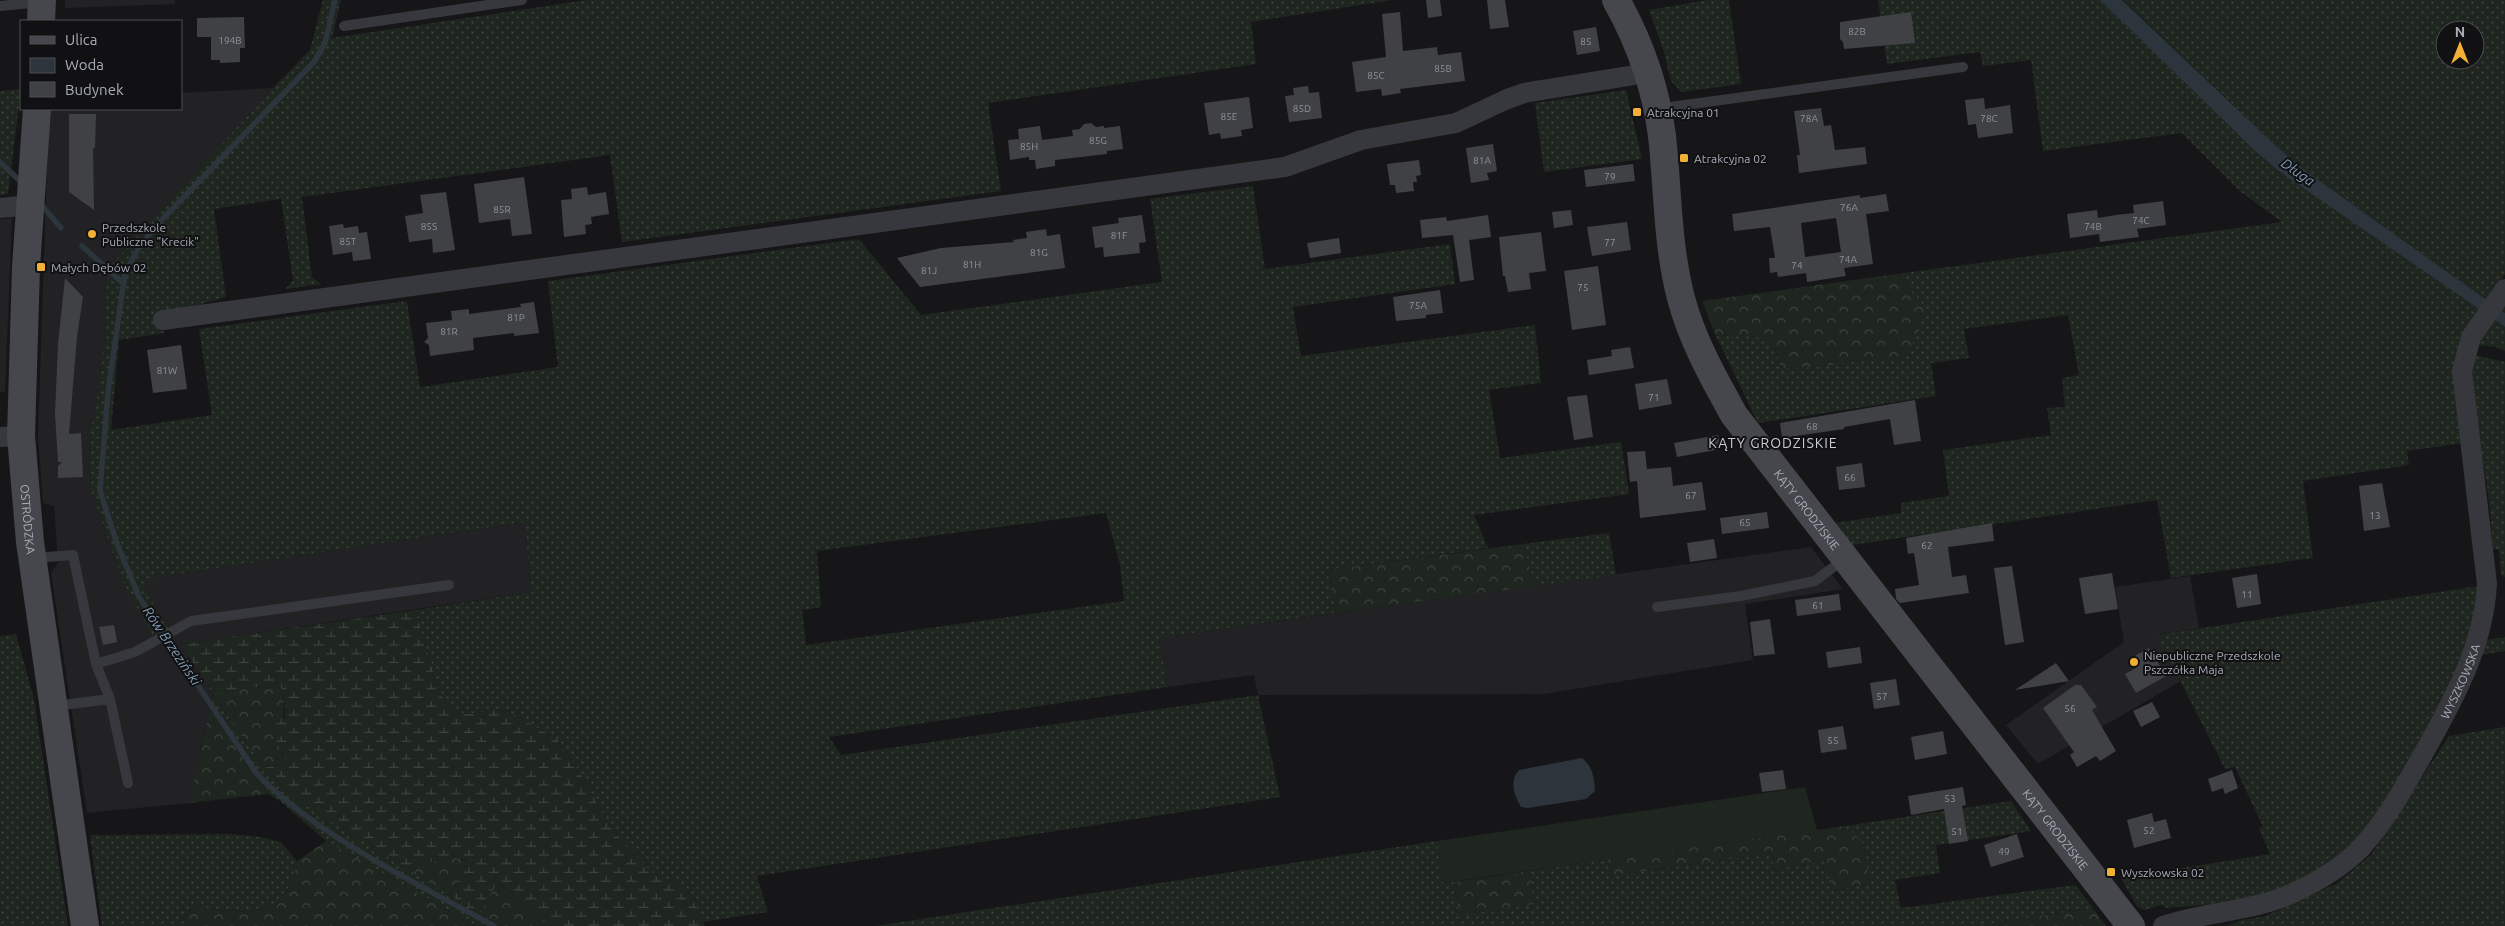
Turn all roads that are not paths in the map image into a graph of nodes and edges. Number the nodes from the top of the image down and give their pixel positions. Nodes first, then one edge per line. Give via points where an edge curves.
1 (522, 0) edge
2 (1616, 0) edge
3 (0, 6) edge
4 (42, 8) edge
5 (344, 26) dead end
6 (1963, 67) dead end
7 (1647, 73) junction
8 (1656, 106) junction
9 (36, 110) edge
10 (30, 205) junction
11 (0, 208) edge
12 (2505, 289) edge
13 (162, 320) dead end
14 (11, 437) edge
15 (32, 558) junction
16 (1845, 558) junction
17 (448, 585) dead end
18 (1658, 607) dead end
19 (96, 664) junction
20 (110, 698) junction
21 (54, 706) junction
22 (128, 783) dead end
23 (86, 926) edge
24 (2131, 926) edge
25 (2163, 926) edge

1 - 5 lane
2 - 7 street, KĄTY GRODZISKIE via 1630,26
3 - 4 lane
6 - 8 lane via 1670,107
7 - 8 street, KĄTY GRODZISKIE
7 - 13 street via 1524,93 1456,123 1361,140 1285,166
8 - 16 street, KĄTY GRODZISKIE via 1662,135 1671,244 1680,297 1690,328 1734,416
9 - 10 street, OSTRÓDZKA
10 - 11 street
10 - 14 street, OSTRÓDZKA via 21,403
12 - 25 street, WYSZKOWSKA via 2471,337 2462,371 2485,556 2486,605 2471,657 2445,715 2382,822 2344,863 2293,893
14 - 15 street, OSTRÓDZKA
15 - 19 lane via 73,555
15 - 21 street, OSTRÓDZKA
16 - 18 lane via 1815,581 1741,596
16 - 24 street, KĄTY GRODZISKIE
17 - 19 lane via 191,621 135,652
19 - 20 lane
20 - 21 lane
20 - 22 lane
21 - 23 street, OSTRÓDZKA

